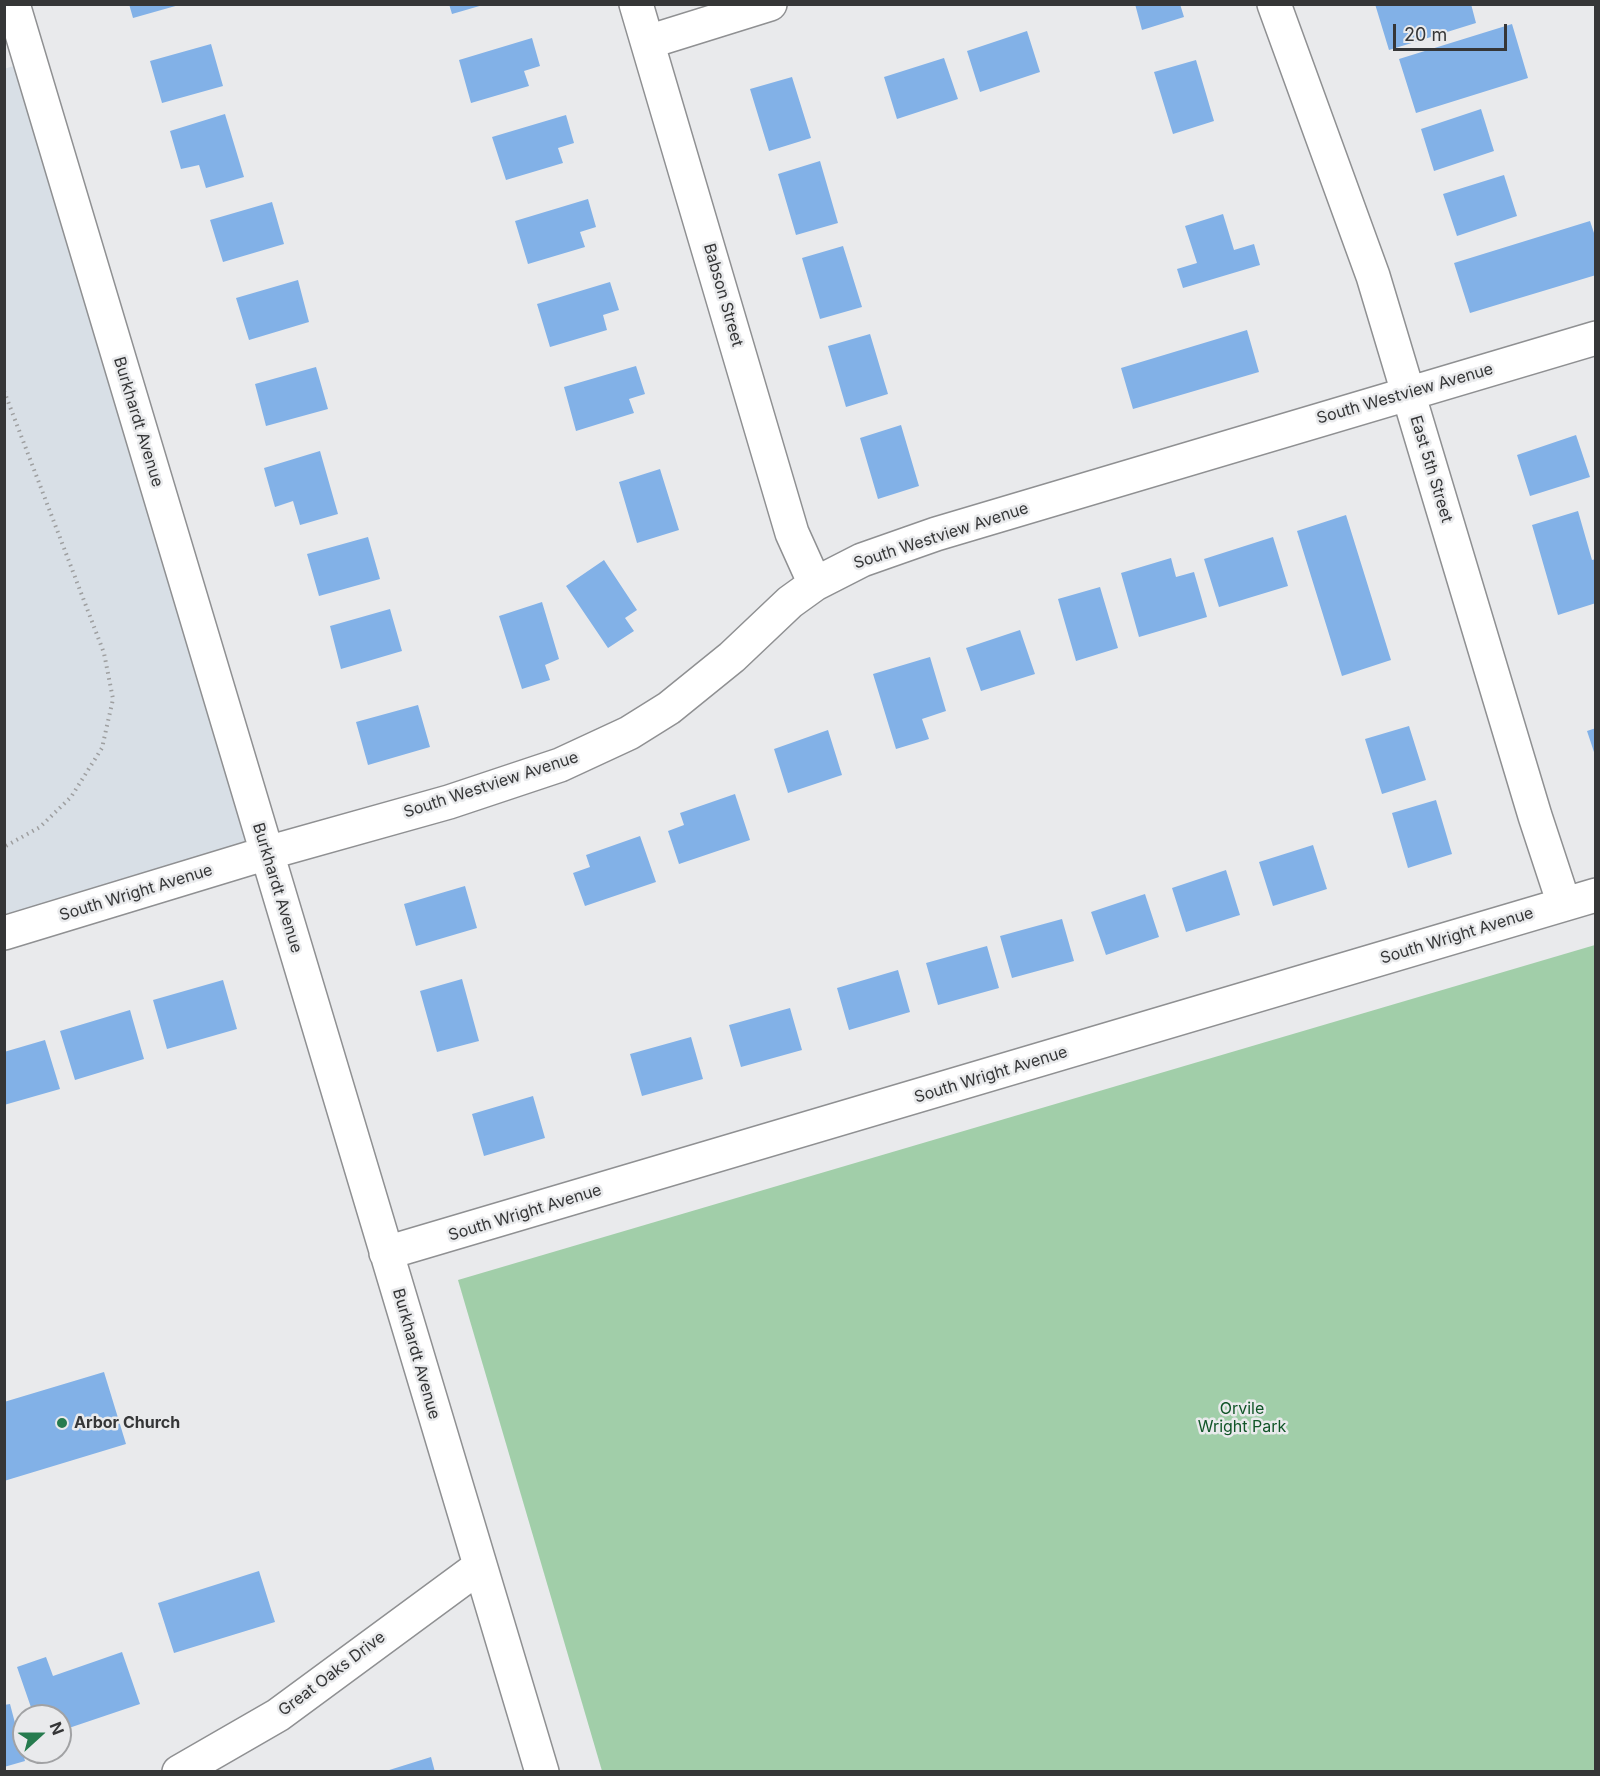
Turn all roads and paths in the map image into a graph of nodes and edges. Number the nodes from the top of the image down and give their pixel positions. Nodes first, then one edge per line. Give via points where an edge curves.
1 (13, 4) edge
2 (636, 4) edge
3 (770, 4) edge
4 (1274, 4) edge
5 (648, 42) junction
6 (1596, 338) edge
7 (4, 391) edge
8 (1408, 393) junction
9 (815, 584) junction
10 (4, 847) edge
11 (267, 853) junction
12 (1596, 895) edge
13 (1564, 904) junction
14 (4, 933) edge
15 (386, 1253) junction
16 (479, 1567) junction
17 (179, 1772) edge
18 (542, 1772) edge

1 - 11 street, Burkhardt Avenue
2 - 5 street, Babson Street
3 - 5 street
4 - 8 street, East 5th Street via 1373,276
5 - 9 street, Babson Street via 792,533
6 - 8 street, South Westview Avenue
7 - 10 path via 104,653 113,699 102,748 71,797 40,828
8 - 9 street, South Westview Avenue via 936,534 862,560
8 - 13 street, East 5th Street
9 - 11 street, South Westview Avenue via 669,708 629,733 549,769 449,802
11 - 14 street, South Wright Avenue
11 - 15 street, Burkhardt Avenue
12 - 13 street, South Wright Avenue
13 - 15 street, South Wright Avenue
15 - 16 street, Burkhardt Avenue
16 - 17 street, Great Oaks Drive via 279,1715
16 - 18 street, Burkhardt Avenue

